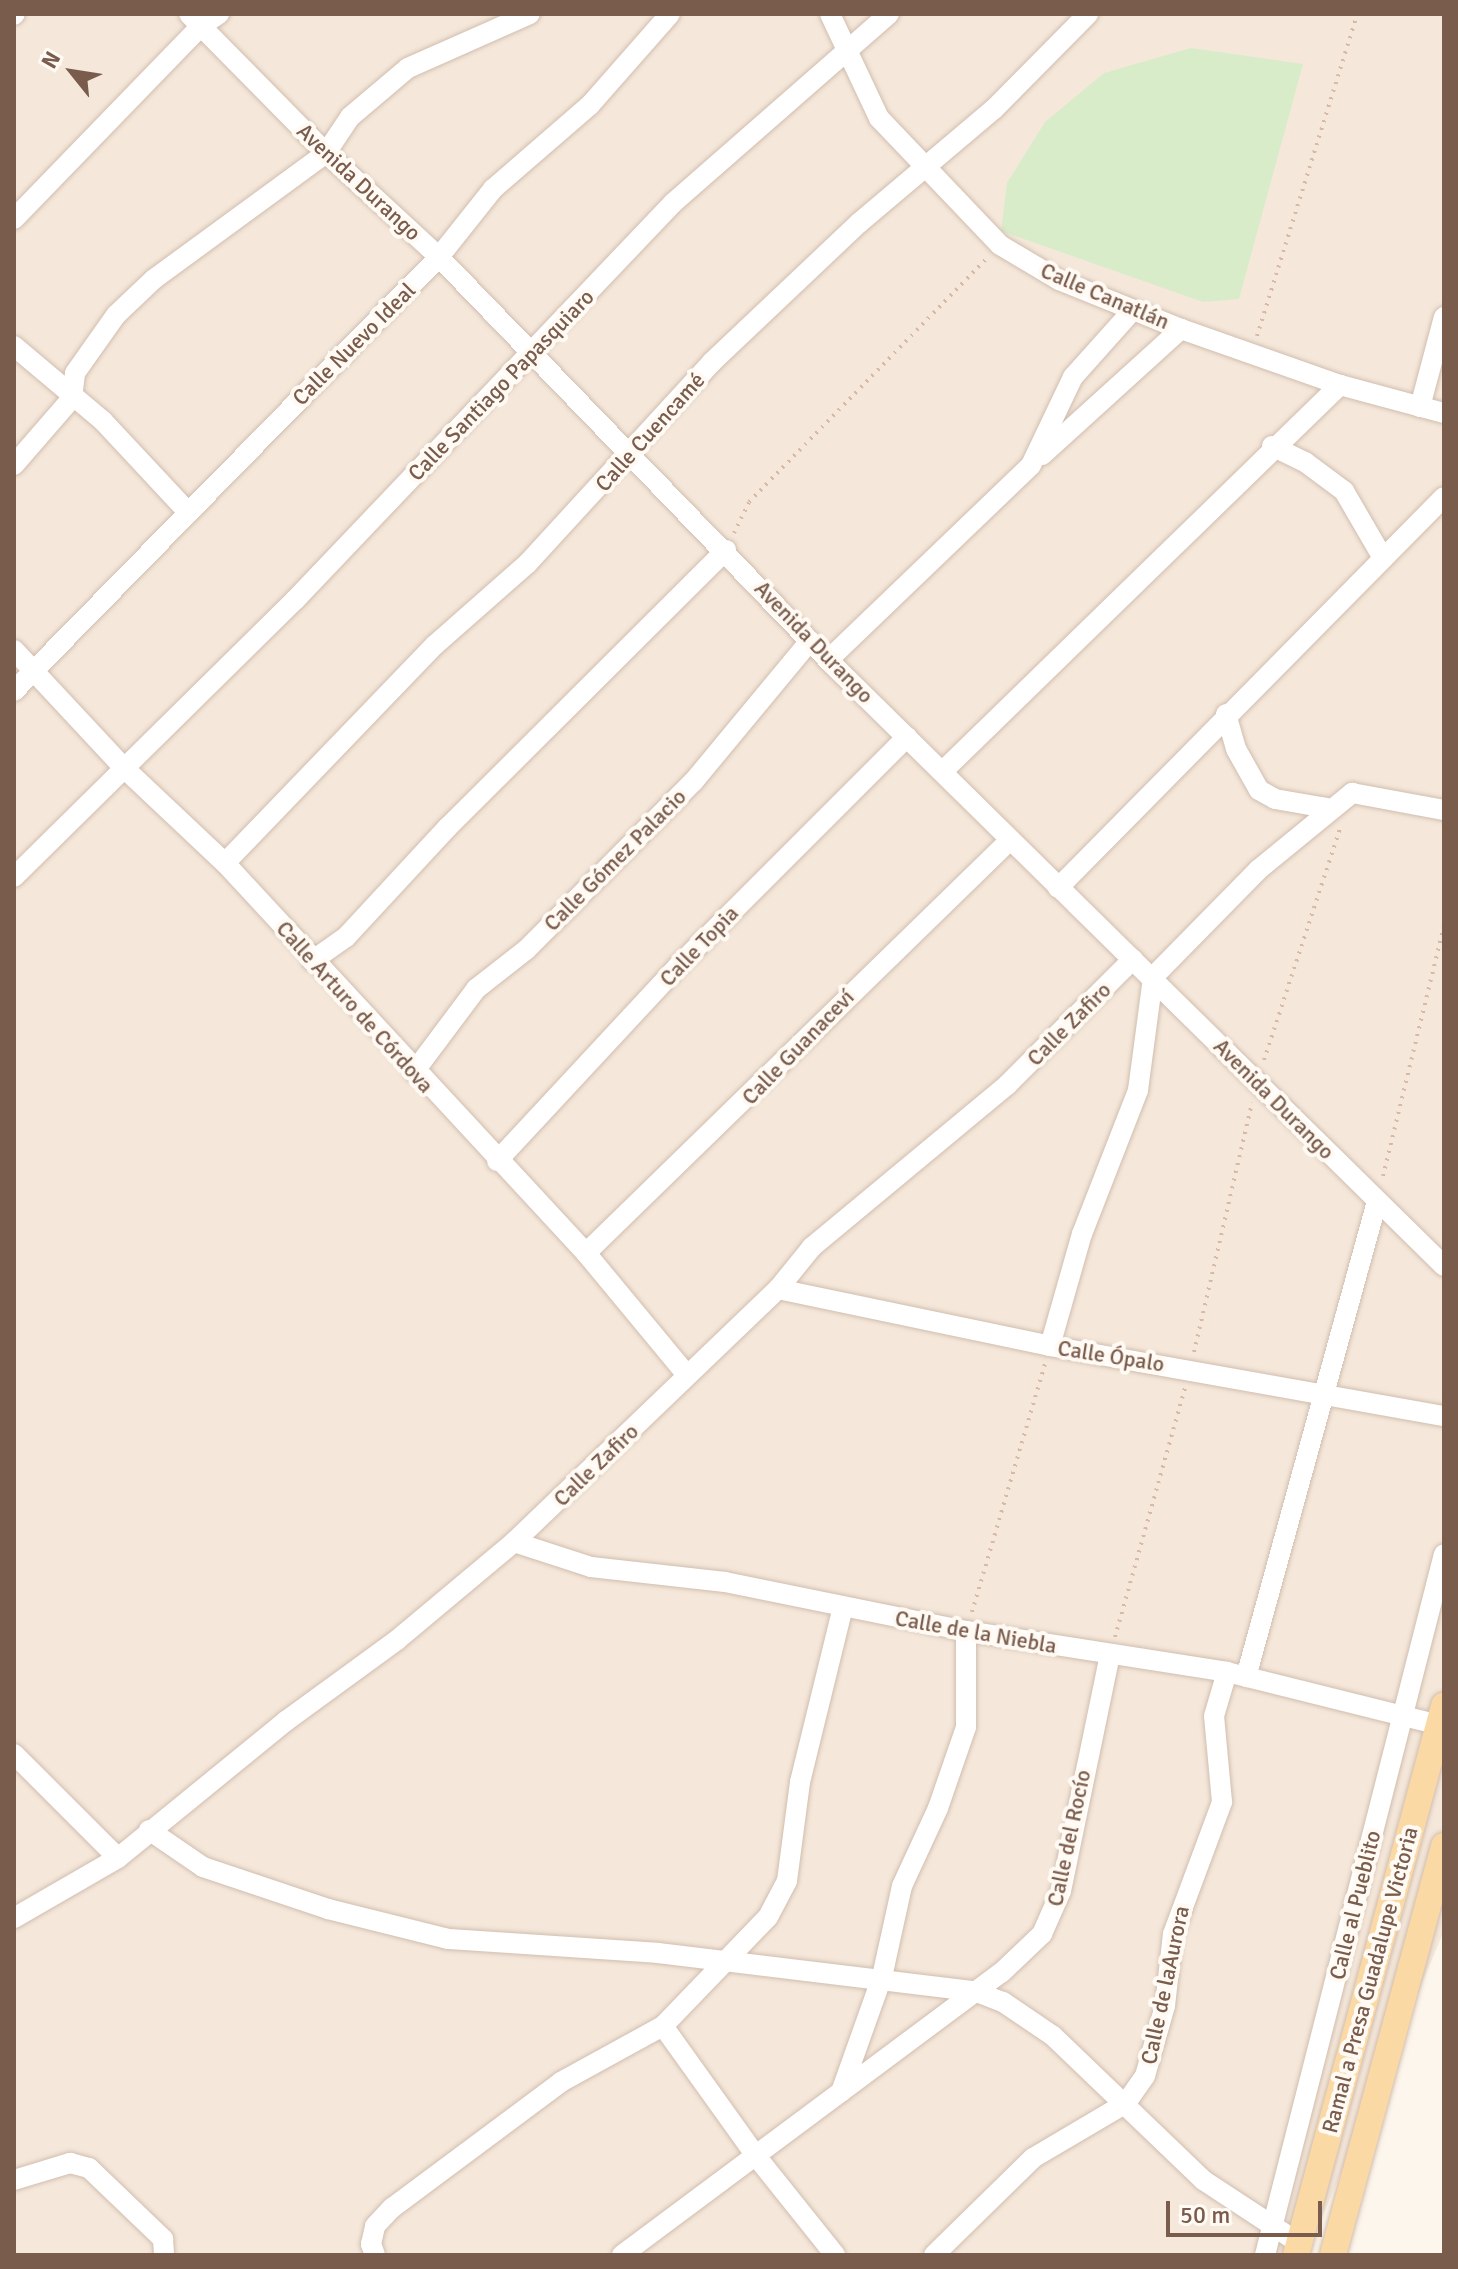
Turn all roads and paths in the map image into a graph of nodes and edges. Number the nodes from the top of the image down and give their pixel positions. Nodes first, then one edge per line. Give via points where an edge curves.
1 (219, 14) edge
2 (530, 14) edge
3 (670, 14) edge
4 (830, 14) edge
5 (889, 14) edge
6 (1088, 14) edge
7 (1357, 14) edge
8 (195, 20) edge
9 (849, 49) junction
10 (326, 153) junction
11 (926, 170) junction
12 (14, 219) edge
13 (1000, 245) junction
14 (439, 257) junction
15 (1133, 310) junction
16 (1444, 317) edge
17 (1181, 329) junction
18 (14, 346) edge
19 (531, 354) junction
20 (1252, 355) junction
21 (1340, 385) junction
22 (72, 398) junction
23 (1420, 407) junction
24 (1444, 413) edge
25 (1272, 446) junction
26 (630, 456) junction
27 (14, 465) edge
28 (1031, 465) junction
29 (1444, 497) edge
30 (188, 512) junction
31 (726, 550) junction
32 (1383, 558) junction
33 (810, 641) junction
34 (14, 650) edge
35 (828, 660) junction
36 (33, 670) junction
37 (14, 691) edge
38 (1226, 714) junction
39 (907, 737) junction
40 (123, 767) junction
41 (943, 771) junction
42 (1327, 808) junction
43 (1444, 810) edge
44 (1009, 841) junction
45 (225, 863) junction
46 (14, 877) edge
47 (1058, 888) junction
48 (1444, 926) edge
49 (1133, 959) junction
50 (312, 961) junction
51 (1153, 977) junction
52 (414, 1072) junction
53 (497, 1161) junction
54 (1377, 1202) junction
55 (586, 1253) junction
56 (1444, 1266) edge
57 (778, 1289) junction
58 (1050, 1346) junction
59 (1190, 1368) junction
60 (686, 1374) junction
61 (1324, 1394) junction
62 (1444, 1416) edge
63 (514, 1542) junction
64 (1444, 1554) edge
65 (843, 1607) junction
66 (966, 1631) junction
67 (1110, 1655) junction
68 (1236, 1674) junction
69 (1406, 1716) junction
70 (1442, 1719) edge
71 (14, 1754) edge
72 (149, 1830) junction
73 (1444, 1846) edge
74 (118, 1858) junction
75 (14, 1918) edge
76 (728, 1960) junction
77 (882, 1977) junction
78 (974, 1991) junction
79 (1327, 2009) junction
80 (1360, 2018) junction
81 (663, 2026) junction
82 (841, 2093) junction
83 (1126, 2103) junction
84 (756, 2156) junction
85 (14, 2180) edge
86 (1273, 2227) junction
87 (1297, 2249) edge
88 (629, 2253) edge
89 (164, 2255) edge
90 (375, 2255) edge
91 (835, 2255) edge
92 (934, 2255) edge
93 (1265, 2255) edge
94 (1333, 2255) edge

1 - 8 street
2 - 10 street via 408,68 350,117
3 - 14 street, Calle Nuevo Ideal via 590,105 493,189
4 - 9 street, Calle Canatlán
5 - 9 street, Calle Santiago Papasquiaro
6 - 11 street, Calle Cuencamé
7 - 20 path
8 - 10 street, Avenida Durango
8 - 12 street
9 - 11 street, Calle Canatlán via 860,87 879,118
9 - 19 street, Calle Santiago Papasquiaro via 673,203
10 - 14 street, Avenida Durango
10 - 22 street via 195,246 125,306 75,373
11 - 13 street, Calle Canatlán
11 - 26 street, Calle Cuencamé via 859,223 712,362
13 - 15 street, Calle Canatlán via 1059,280
13 - 31 path via 749,502
14 - 19 street, Avenida Durango
14 - 30 street, Calle Nuevo Ideal
15 - 17 street, Calle Canatlán
15 - 28 street via 1073,377
16 - 23 street
17 - 20 street, Calle Canatlán
17 - 28 street
18 - 22 street
19 - 26 street, Avenida Durango
19 - 40 street, Calle Santiago Papasquiaro via 295,600
20 - 21 street, Calle Canatlán
21 - 23 street, Calle Canatlán
21 - 25 street
22 - 27 street
22 - 30 street via 103,421
23 - 24 street, Calle Canatlán
25 - 32 street via 1344,491
25 - 41 street
26 - 31 street, Avenida Durango
26 - 45 street, Calle Cuencamé via 509,582 424,656
28 - 35 street
29 - 32 street
30 - 36 street, Calle Nuevo Ideal
31 - 33 street, Avenida Durango
31 - 50 street via 447,828 346,937
32 - 38 street
33 - 35 street, Avenida Durango
33 - 52 street, Calle Gómez Palacio via 694,781 526,950 476,989
34 - 36 street, Calle Arturo de Córdova
35 - 39 street, Avenida Durango
36 - 37 street, Calle Nuevo Ideal
36 - 40 street, Calle Arturo de Córdova
38 - 42 street via 1236,749 1259,790 1275,799
38 - 47 street
39 - 41 street, Avenida Durango
39 - 53 street, Calle Topia via 678,966
40 - 45 street, Calle Arturo de Córdova
40 - 46 street, Calle Santiago Papasquiaro
41 - 44 street, Avenida Durango
42 - 43 street via 1352,793
42 - 51 street
44 - 47 street, Avenida Durango
44 - 55 street, Calle Guanaceví
45 - 50 street, Calle Arturo de Córdova
47 - 49 street, Avenida Durango
48 - 54 path
49 - 51 street, Avenida Durango
49 - 57 street, Calle Zafiro via 1007,1085 812,1247
50 - 52 street, Calle Arturo de Córdova
51 - 54 street, Avenida Durango
51 - 58 street via 1144,1069 1082,1234
52 - 53 street, Calle Arturo de Córdova
53 - 55 street, Calle Arturo de Córdova
54 - 56 street, Avenida Durango
54 - 61 street, Calle de laAurora
55 - 60 street, Calle Arturo de Córdova
57 - 58 street, Calle Ópalo
57 - 60 street, Calle Zafiro
58 - 59 street, Calle Ópalo
58 - 66 path
59 - 61 street, Calle Ópalo
59 - 67 path
60 - 63 street, Calle Zafiro via 591,1473
61 - 62 street, Calle Ópalo
61 - 68 street, Calle de laAurora
63 - 65 street, Calle de la Niebla via 591,1567 725,1582
63 - 72 street, Calle Zafiro via 397,1640
64 - 69 street, Calle al Pueblito
65 - 66 street, Calle de la Niebla
65 - 76 street via 800,1782 787,1881 768,1917
66 - 67 street, Calle de la Niebla
66 - 77 street via 966,1727 938,1808 905,1876
67 - 68 street, Calle de la Niebla
67 - 78 street, Calle del Rocío via 1054,1913 1023,1955
68 - 69 street, Calle de la Niebla
68 - 83 street, Calle de laAurora via 1214,1716 1222,1802 1173,1934 1165,2006 1145,2076
69 - 70 street, Calle de la Niebla
69 - 79 street, Calle al Pueblito
70 - 80 main road, Ramal a Presa Guadalupe Victoria
71 - 74 street
72 - 74 street, Calle Zafiro
72 - 76 street via 203,1867 421,1933 503,1946
73 - 94 main road, Ramal a Presa Guadalupe Victoria
74 - 75 street, Calle Zafiro
76 - 77 street
76 - 81 street
77 - 78 street
77 - 82 street
78 - 82 street, Calle del Rocío
78 - 83 street via 1036,2023
79 - 80 street
79 - 86 street, Calle al Pueblito
80 - 87 main road, Ramal a Presa Guadalupe Victoria
81 - 84 street
81 - 90 street via 561,2082 392,2208 375,2226
82 - 84 street, Calle del Rocío
83 - 86 street via 1203,2180
83 - 92 street, Calle de laAurora via 1033,2158
84 - 88 street, Calle del Rocío
84 - 91 street
85 - 89 street via 70,2163 89,2168 163,2239
86 - 87 street
86 - 93 street, Calle al Pueblito

